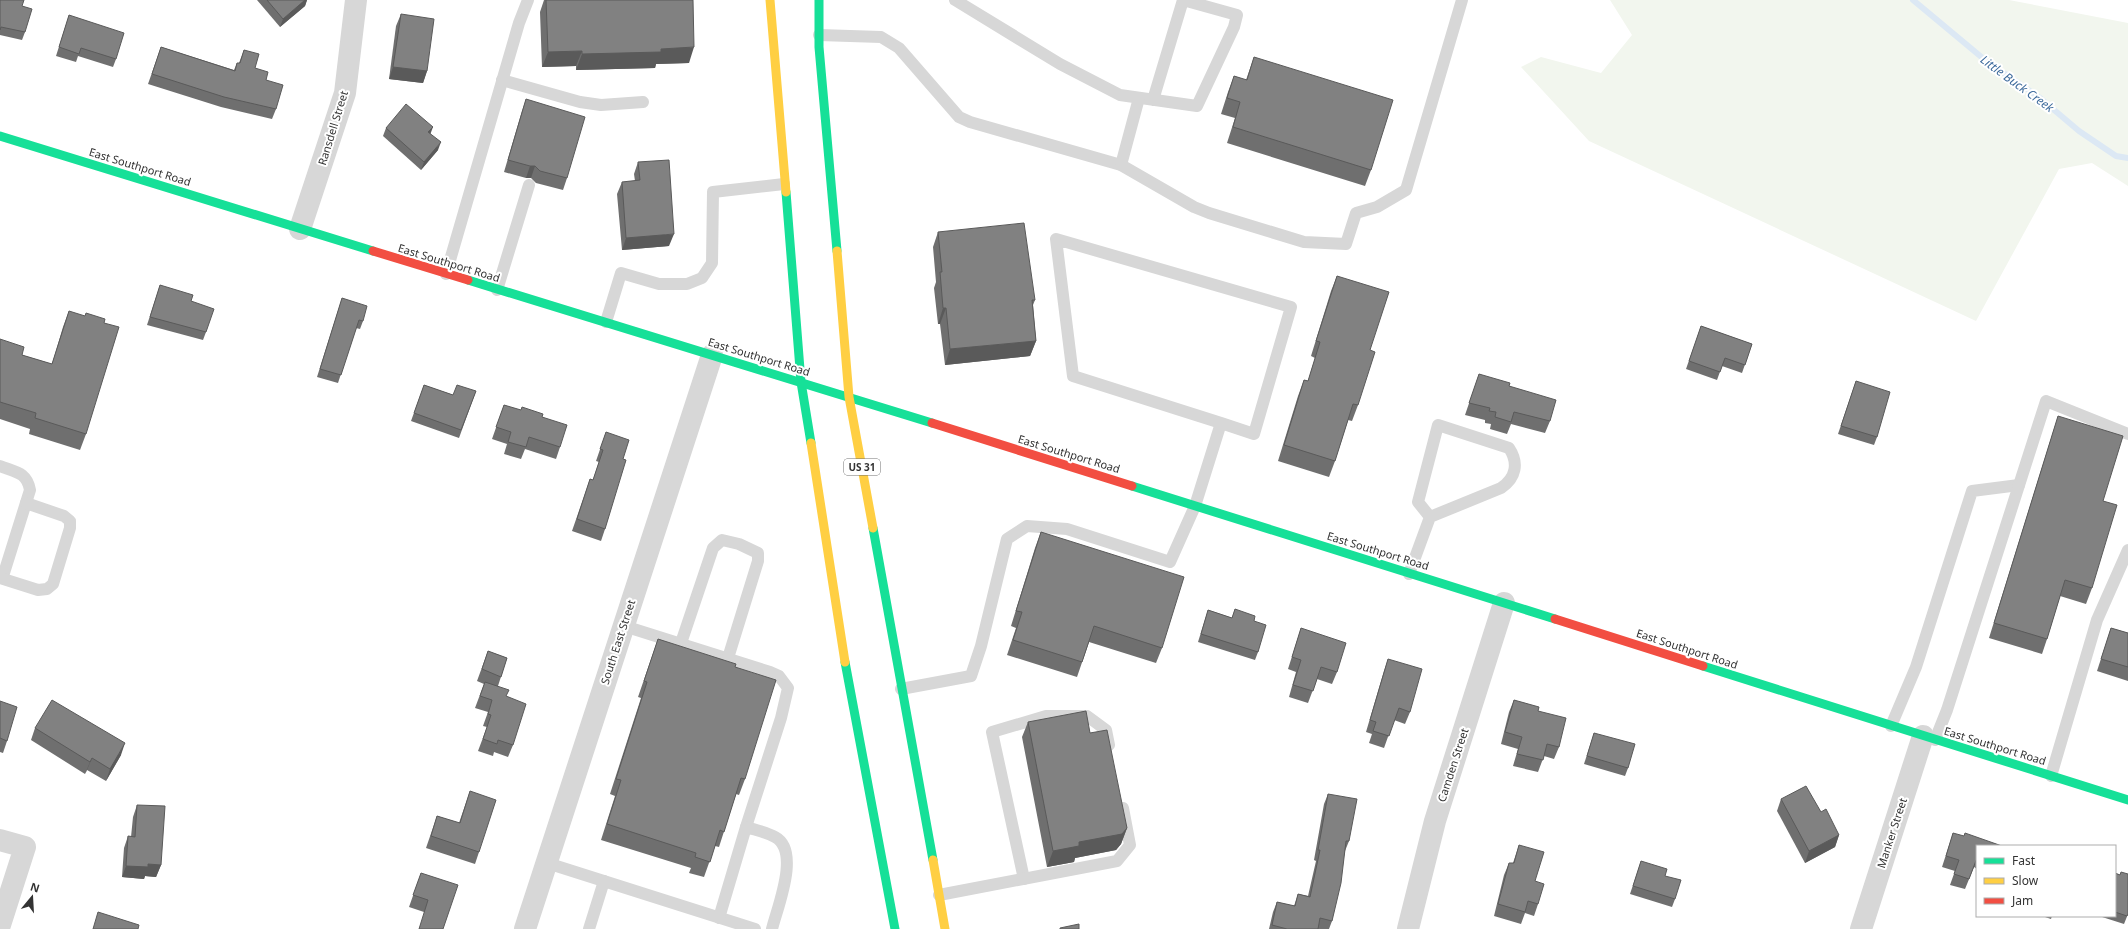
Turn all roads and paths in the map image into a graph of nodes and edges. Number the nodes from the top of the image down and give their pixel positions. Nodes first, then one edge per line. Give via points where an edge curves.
1 (356, 0) edge
2 (528, 0) edge
3 (770, 0) edge
4 (819, 0) edge
5 (955, 0) edge
6 (1462, 0) edge
7 (819, 35) junction
8 (502, 80) junction
9 (1139, 98) junction
10 (1152, 100) junction
11 (643, 102) dead end
12 (0, 136) edge
13 (1121, 165) junction
14 (784, 184) junction
15 (529, 185) dead end
16 (300, 229) junction
17 (446, 274) junction
18 (497, 290) junction
19 (606, 322) junction
20 (712, 355) junction
21 (801, 382) junction
22 (849, 397) junction
23 (1221, 423) junction
24 (2128, 434) edge
25 (0, 466) edge
26 (2019, 485) junction
27 (26, 503) junction
28 (1195, 506) junction
29 (1430, 517) junction
30 (2128, 550) edge
31 (0, 574) edge
32 (1409, 574) junction
33 (0, 578) edge
34 (1504, 603) junction
35 (624, 626) junction
36 (680, 643) junction
37 (728, 658) junction
38 (902, 689) junction
39 (1890, 726) junction
40 (1929, 738) junction
41 (1113, 760) edge
42 (2051, 776) junction
43 (1121, 799) edge
44 (2128, 800) edge
45 (746, 827) junction
46 (0, 840) edge
47 (547, 863) junction
48 (1024, 879) junction
49 (604, 881) junction
50 (939, 895) junction
51 (719, 918) junction
52 (0, 925) edge
53 (525, 929) edge
54 (589, 929) edge
55 (755, 929) edge
56 (772, 929) edge
57 (895, 929) edge
58 (945, 929) edge
59 (1408, 929) edge
60 (1861, 929) edge

1 - 16 street, Ransdell Street via 344,93
2 - 8 lane
3 - 14 main road
4 - 7 main road, US 31
5 - 9 lane via 1060,64 1120,96
6 - 13 lane via 1406,190 1377,207 1356,213 1346,244 1304,242 1209,214
7 - 13 lane via 881,37 899,48 959,117
7 - 22 main road, US 31
8 - 11 lane via 580,102 601,105
8 - 17 lane
9 - 10 lane
9 - 13 lane
10 - 10 lane via 1197,106 1237,15 1183,0
12 - 16 main road, East Southport Road
14 - 19 lane via 713,192 712,263 702,278 687,284 659,284 621,273
14 - 21 main road
15 - 18 lane
16 - 17 main road, East Southport Road
17 - 18 main road, East Southport Road
18 - 19 main road, East Southport Road
19 - 20 main road, East Southport Road
20 - 21 main road, East Southport Road
20 - 35 street, South East Street
21 - 22 main road, East Southport Road
21 - 57 main road via 851,699
22 - 28 main road, East Southport Road
22 - 38 main road, US 31
23 - 23 lane via 1254,434 1290,307 1056,240 1073,376
23 - 28 lane
24 - 26 lane via 2046,401
25 - 27 lane via 21,474 29,481 30,490
26 - 39 lane via 1972,492 1916,666
26 - 40 lane via 1947,710
27 - 31 lane via 4,573
27 - 33 lane via 64,516 70,521 53,584 47,589 38,590
28 - 32 main road, East Southport Road
28 - 38 lane via 1170,562 1067,530 1027,526 1007,538 981,646 971,676
29 - 29 lane via 1510,483 1515,472 1515,457 1509,448 1438,425 1418,502
29 - 32 lane
30 - 42 lane via 2097,620
32 - 34 main road, East Southport Road
34 - 39 main road, East Southport Road
34 - 59 street, Camden Street via 1435,821
35 - 36 lane
35 - 47 street, South East Street
36 - 37 lane
36 - 37 lane via 713,548 722,540 739,544 758,554 758,561
37 - 45 lane via 779,676 788,688
38 - 50 main road, US 31
39 - 40 main road, East Southport Road
40 - 42 main road, East Southport Road
40 - 60 street, Manker Street
41 - 48 lane via 1106,730 1087,716 1046,716 992,732
42 - 44 main road, East Southport Road
43 - 48 lane via 1130,845 1117,861
45 - 51 lane
45 - 56 lane via 776,837 784,847 788,868
46 - 52 street via 25,847
47 - 49 lane
47 - 53 street, South East Street
48 - 50 lane
49 - 51 lane
49 - 54 lane
50 - 58 main road, US 31
51 - 55 lane

